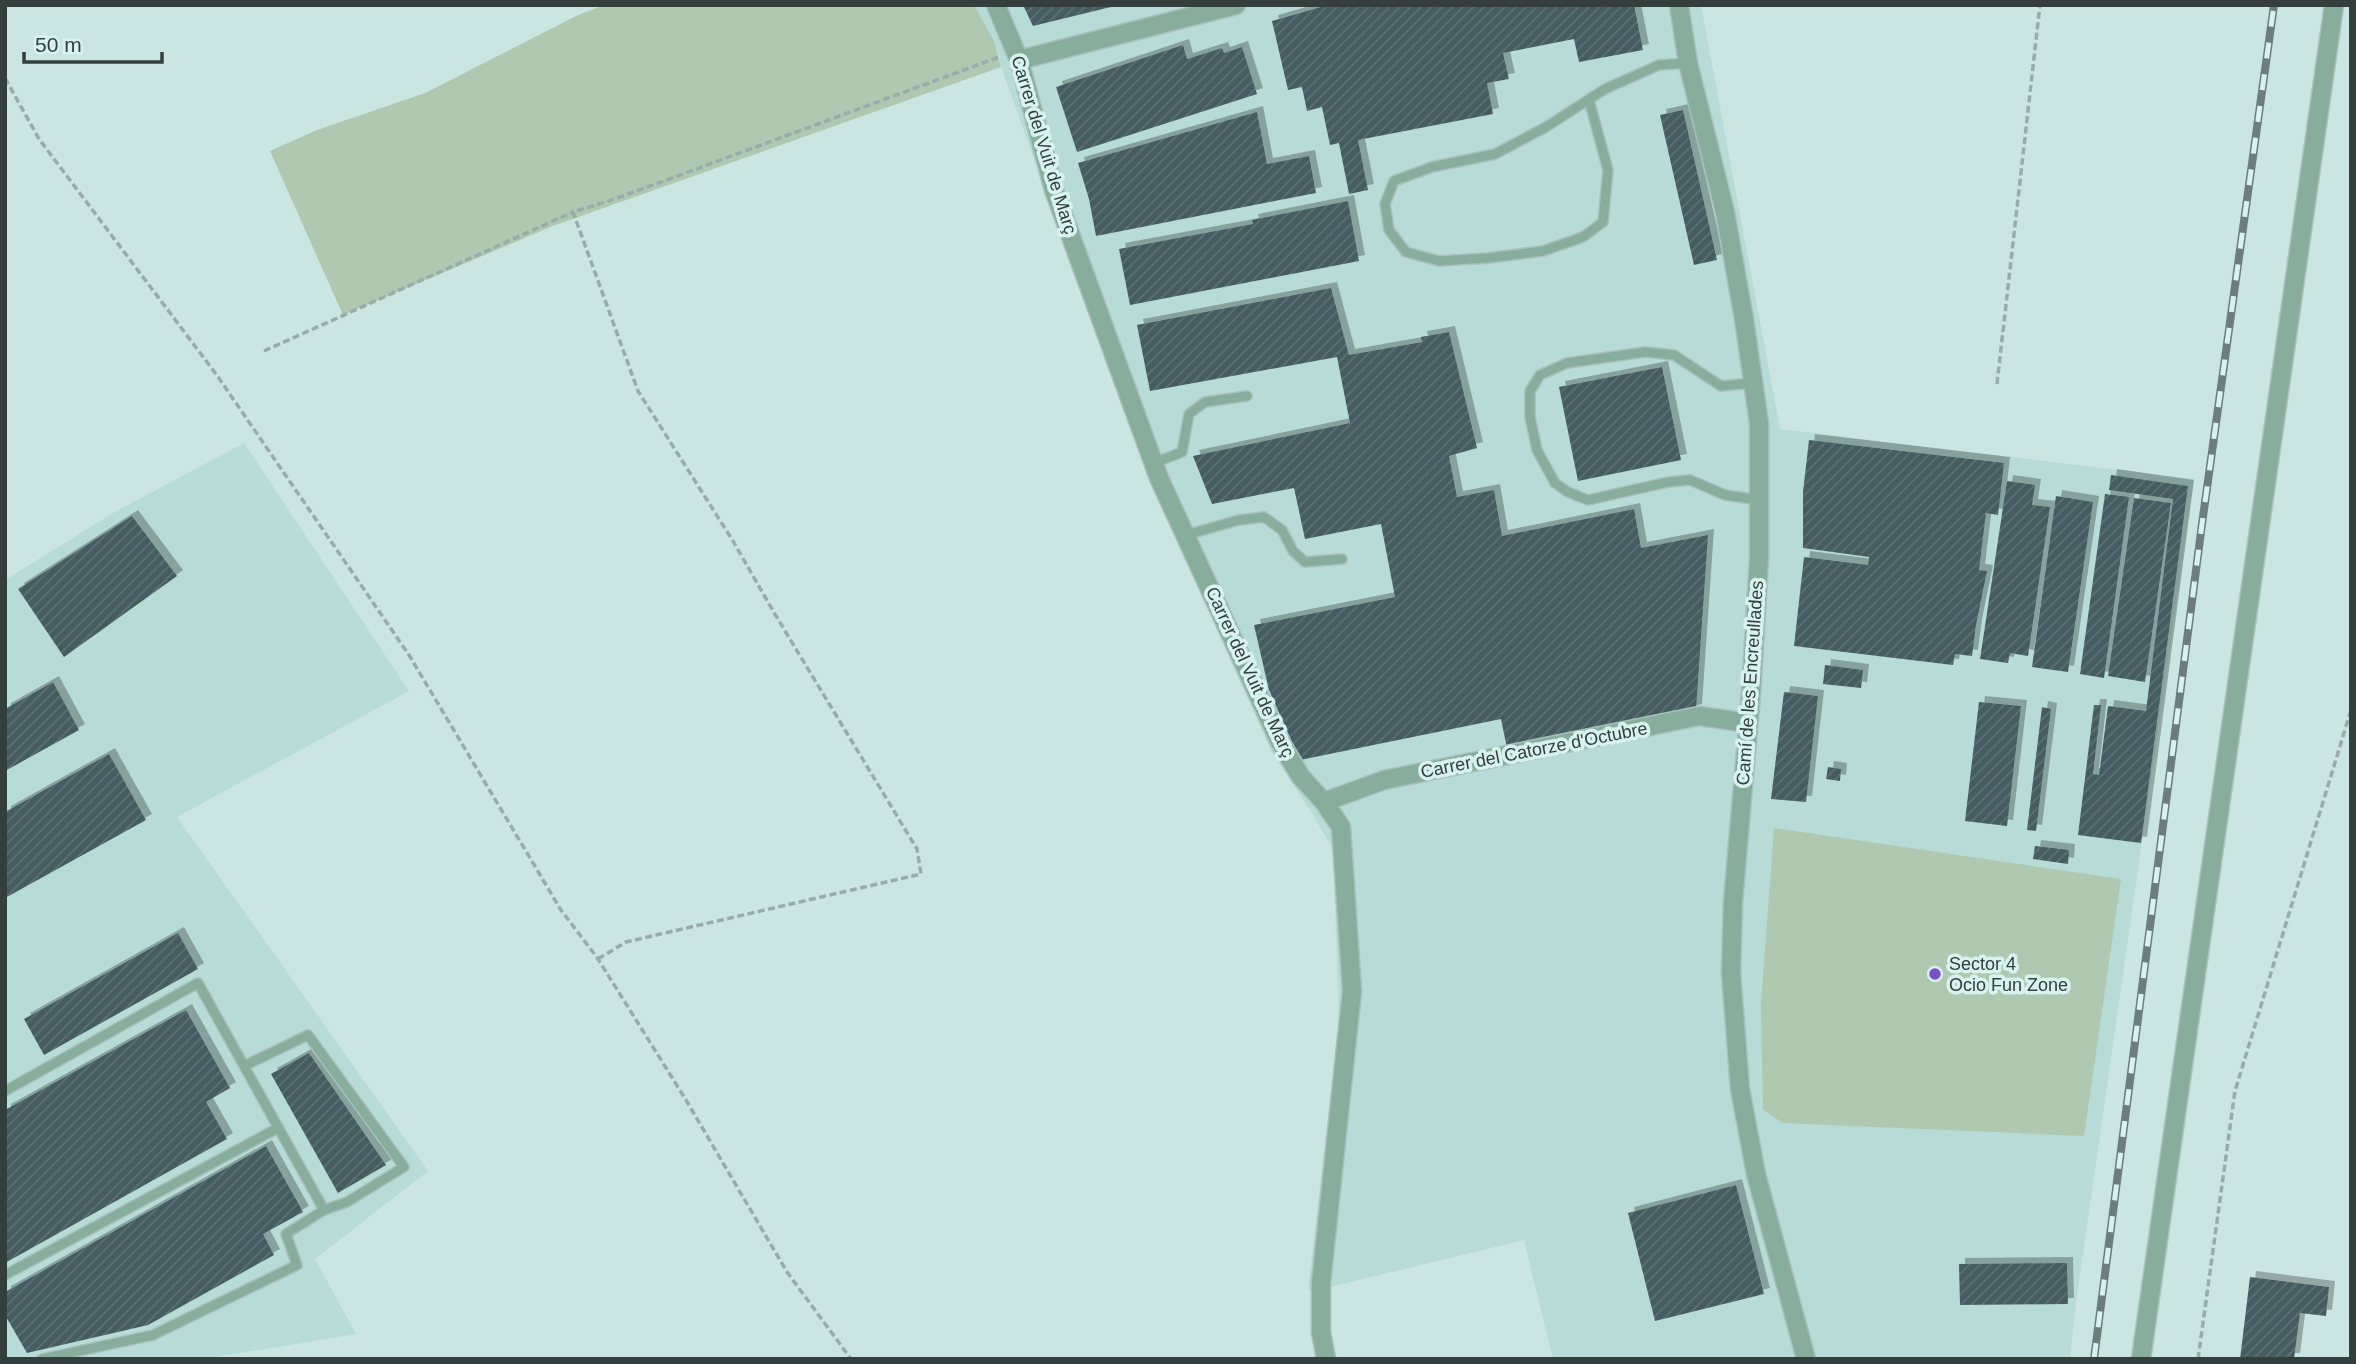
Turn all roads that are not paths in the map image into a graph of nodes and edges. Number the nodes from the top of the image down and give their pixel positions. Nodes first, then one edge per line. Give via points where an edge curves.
1 (996, 5) edge
2 (1236, 5) edge
3 (1679, 5) edge
4 (2334, 5) edge
5 (1017, 56) junction
6 (1689, 62) junction
7 (1589, 100) junction
8 (1753, 383) junction
9 (1247, 396) dead end
10 (1154, 463) junction
11 (1759, 500) junction
12 (1186, 535) junction
13 (1342, 559) dead end
14 (1748, 723) junction
15 (1324, 802) junction
16 (244, 1066) junction
17 (5, 1091) edge
18 (278, 1128) junction
19 (324, 1210) junction
20 (5, 1275) edge
21 (42, 1359) edge
22 (1326, 1359) edge
23 (1807, 1359) edge
24 (2141, 1359) edge

1 - 5 street, Carrer del Vuit de Març
2 - 5 street
3 - 6 street, Camí de les Encreullades
4 - 24 street
5 - 10 street, Carrer del Vuit de Març via 1055,190
6 - 7 lane via 1659,65
6 - 8 street, Camí de les Encreullades via 1725,212
7 - 7 lane via 1608,170 1603,222 1583,237 1543,251 1439,261 1406,252 1389,230 1385,204 1394,181 1494,154
8 - 11 street, Camí de les Encreullades via 1759,423
8 - 11 lane via 1721,386 1674,355 1645,352 1567,363 1540,375 1530,391 1530,416 1537,450 1555,483 1588,500 1690,480 1725,495
9 - 10 lane via 1205,402 1189,414 1182,452
10 - 12 street, Carrer del Vuit de Març
11 - 14 street, Camí de les Encreullades
12 - 13 lane via 1264,517 1282,530 1305,562
12 - 15 street, Carrer del Vuit de Març via 1280,743
14 - 15 street, Carrer del Catorze d'Octubre via 1699,716 1384,780
14 - 23 street, Camí de les Encreullades via 1731,973 1740,1088 1756,1174
15 - 22 street, Carrer del Vuit de Març via 1341,827 1352,991 1321,1283
16 - 17 lane via 198,983
16 - 18 lane
16 - 19 lane via 308,1035 404,1167 347,1202
18 - 19 lane
18 - 20 lane
19 - 21 lane via 286,1234 297,1265 153,1335

